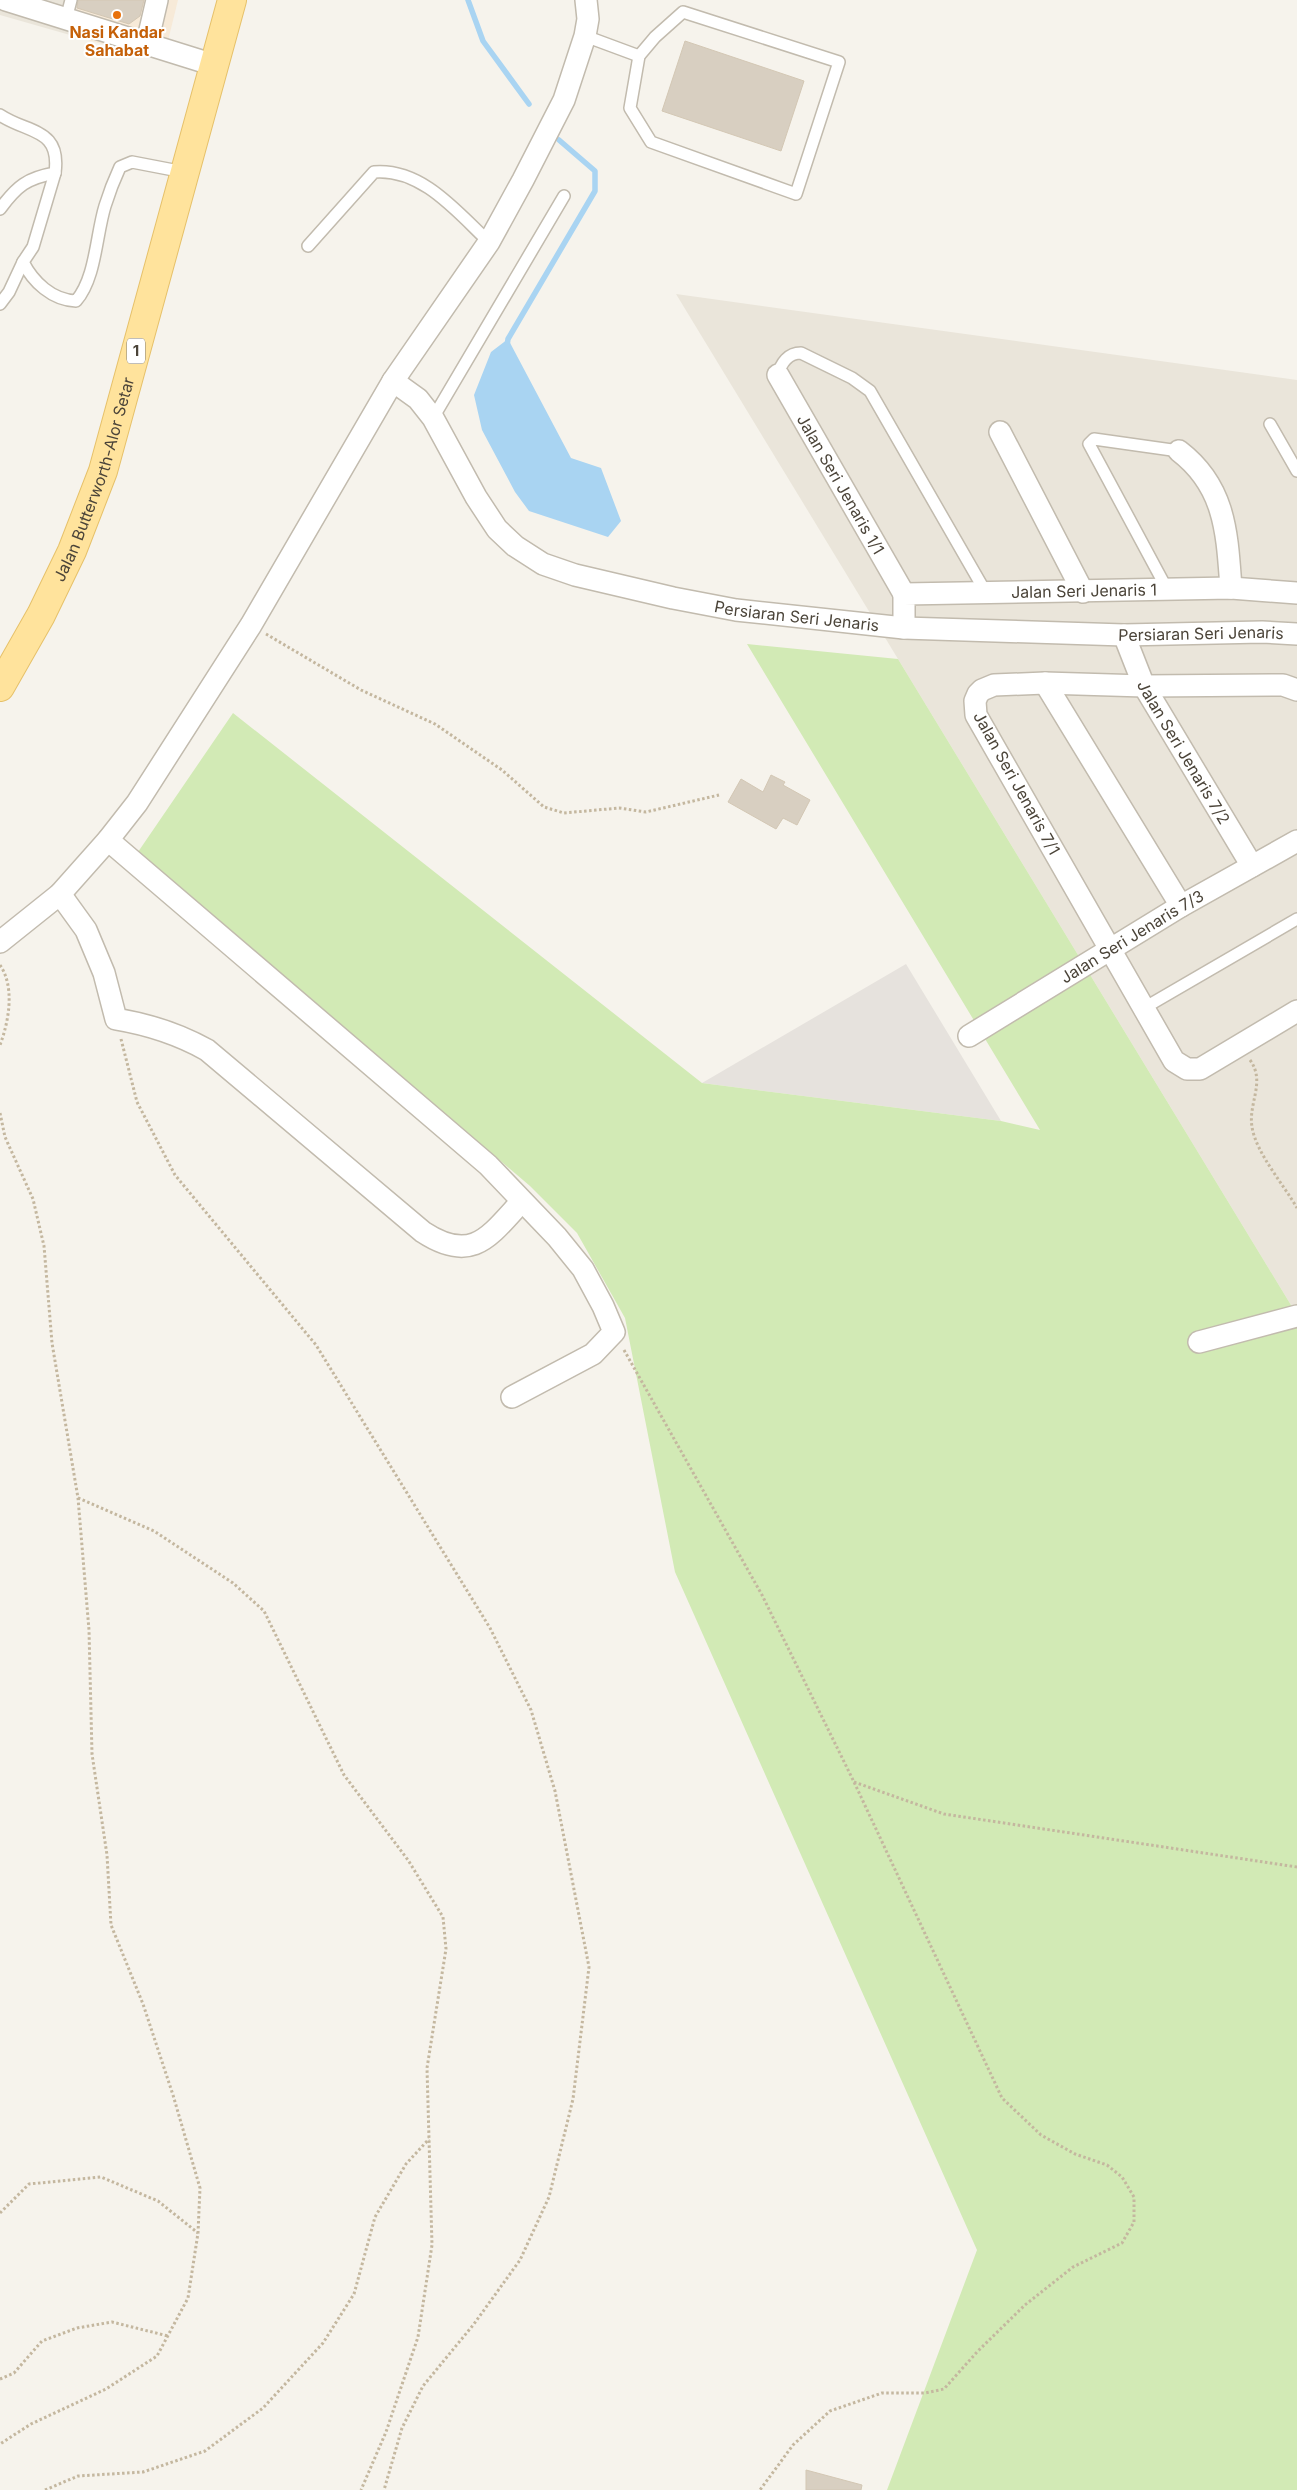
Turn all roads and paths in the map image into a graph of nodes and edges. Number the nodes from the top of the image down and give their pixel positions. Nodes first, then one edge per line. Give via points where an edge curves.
1 (6, 0) edge
2 (156, 0) edge
3 (232, 0) edge
4 (586, 0) edge
5 (68, 9) edge
6 (585, 36) junction
7 (147, 43) junction
8 (639, 56) junction
9 (214, 65) junction
10 (0, 115) edge
11 (184, 172) junction
12 (55, 173) junction
13 (564, 196) dead end
14 (0, 209) edge
15 (490, 242) junction
16 (308, 246) dead end
17 (23, 262) junction
18 (0, 304) edge
19 (778, 375) joint
20 (393, 381) junction
21 (433, 418) junction
22 (1270, 424) dead end
23 (1000, 432) dead end
24 (1179, 451) joint
25 (1297, 471) edge
26 (1231, 588) junction
27 (1168, 589) junction
28 (986, 591) junction
29 (1083, 592) junction
30 (1297, 593) edge
31 (904, 594) junction
32 (251, 625) junction
33 (904, 628) junction
34 (1297, 634) edge
35 (1124, 636) junction
36 (1046, 683) junction
37 (1, 685) edge
38 (1144, 686) junction
39 (1297, 690) edge
40 (719, 795) dead end
41 (108, 840) junction
42 (1297, 841) edge
43 (1252, 866) junction
44 (60, 894) junction
45 (1181, 906) junction
46 (1297, 919) edge
47 (0, 942) edge
48 (1111, 950) junction
49 (0, 965) edge
50 (1144, 1008) junction
51 (1297, 1011) edge
52 (116, 1019) junction
53 (969, 1036) dead end
54 (0, 1045) edge
55 (1240, 1045) junction
56 (0, 1113) edge
57 (522, 1202) junction
58 (1297, 1208) edge
59 (1297, 1316) edge
60 (614, 1332) junction
61 (1199, 1342) dead end
62 (512, 1397) dead end
63 (78, 1498) junction
64 (854, 1782) junction
65 (1297, 1867) edge
66 (429, 2138) junction
67 (0, 2213) edge
68 (198, 2233) junction
69 (168, 2336) junction
70 (0, 2379) edge
71 (0, 2444) edge
72 (45, 2490) edge
73 (361, 2490) edge
74 (384, 2490) edge
75 (760, 2490) edge

1 - 5 street
2 - 7 street
3 - 9 main road, Jalan Butterworth-Alor Setar / 1
4 - 6 street via 588,19
5 - 7 street
6 - 8 lane
6 - 15 street via 564,100
7 - 9 street
8 - 8 lane via 630,108 651,142 796,194 839,62 683,12
9 - 11 main road, Jalan Butterworth-Alor Setar / 1
10 - 12 lane via 42,134 53,144 57,159
11 - 17 lane via 132,162 120,167 104,208 98,244 83,293 76,301 65,300 40,286
11 - 37 main road, Jalan Butterworth-Alor Setar / 1 via 102,471 72,551 41,615
12 - 14 lane via 34,176 12,192
12 - 17 lane via 33,247
13 - 21 lane
15 - 16 lane via 445,200 410,176 392,171 374,172
15 - 20 street
17 - 18 lane
19 - 28 lane via 784,361 801,353 852,378 870,392
19 - 31 street, Jalan Seri Jenaris 1/1
20 - 21 street, Persiaran Seri Jenaris via 418,399
20 - 32 street
21 - 33 street, Persiaran Seri Jenaris via 497,529 515,546 543,564 614,585 736,610
22 - 25 lane
23 - 29 street
24 - 26 street via 1208,480 1216,498 1227,538
24 - 27 lane via 1094,439 1089,444
26 - 27 street, Jalan Seri Jenaris 1
26 - 30 street, Jalan Seri Jenaris 1
27 - 29 street, Jalan Seri Jenaris 1
28 - 29 street, Jalan Seri Jenaris 1
28 - 31 street, Jalan Seri Jenaris 1
31 - 33 street
32 - 40 path via 361,690 435,724 502,770 544,807 564,813 619,808 646,812
32 - 41 street via 137,803
33 - 35 street, Persiaran Seri Jenaris
34 - 35 street, Persiaran Seri Jenaris
35 - 38 street, Jalan Seri Jenaris 7/2
36 - 38 street, Jalan Seri Jenaris 7/1
36 - 45 street
36 - 48 street, Jalan Seri Jenaris 7/1 via 987,687 975,701 976,715
38 - 39 street, Jalan Seri Jenaris 7/1 via 1283,685
38 - 43 street, Jalan Seri Jenaris 7/2
41 - 44 street
41 - 57 street via 465,1144
42 - 43 street, Jalan Seri Jenaris 7/3
43 - 45 street, Jalan Seri Jenaris 7/3
44 - 47 street
44 - 52 street via 86,930 104,973
45 - 48 street, Jalan Seri Jenaris 7/3
46 - 50 lane
48 - 50 street, Jalan Seri Jenaris 7/1
48 - 53 street, Jalan Seri Jenaris 7/3
49 - 54 path via 8,976 8,1024
50 - 55 street, Jalan Seri Jenaris 7/1 via 1174,1061 1187,1069 1200,1069
51 - 55 street
52 - 57 street via 207,1050 440,1244 460,1248 476,1244 492,1234
52 - 74 path via 137,1102 175,1175 316,1345 490,1628 531,1710 555,1791 589,1967 573,2099 549,2198 520,2260 424,2386 402,2428
55 - 58 path via 1256,1068 1258,1087 1252,1127 1262,1152
56 - 63 path via 5,1137 33,1199 44,1246 52,1343
57 - 60 street via 583,1269
59 - 61 street
60 - 62 street via 594,1354
60 - 64 path via 762,1595
63 - 66 path via 154,1532 233,1584 264,1611 344,1775 408,1860 443,1916 446,1949 427,2068
63 - 68 path via 89,1630 92,1754 106,1855 110,1925 143,2004 200,2188
64 - 65 path via 944,1814
64 - 75 path via 1002,2098 1041,2135 1075,2154 1107,2165 1122,2177 1134,2197 1134,2222 1122,2243 1073,2267 1024,2305 944,2389 925,2393 882,2393 830,2411 793,2444
66 - 72 path via 406,2164 376,2217 354,2294 323,2343 263,2408 205,2451 143,2472 78,2476
66 - 73 path via 432,2245 418,2337 386,2432
67 - 68 path via 29,2184 101,2177 158,2201
68 - 69 path via 188,2298
69 - 70 path via 112,2322 77,2328 42,2341 14,2374
69 - 71 path via 157,2356 106,2389 31,2424

